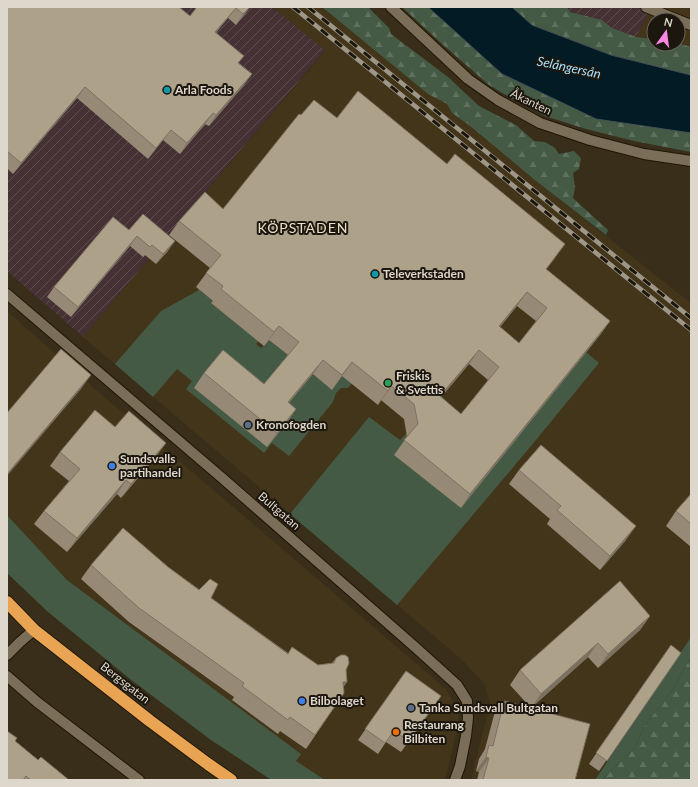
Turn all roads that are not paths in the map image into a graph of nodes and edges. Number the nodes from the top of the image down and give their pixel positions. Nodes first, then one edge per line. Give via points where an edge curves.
1 (391, 7) edge
2 (646, 7) edge
3 (658, 12) edge
4 (691, 161) edge
5 (7, 294) edge
6 (7, 602) edge
7 (34, 630) junction
8 (7, 655) edge
9 (7, 676) edge
10 (139, 780) edge
11 (231, 780) edge
12 (455, 780) edge

1 - 4 street, Åkanten via 468,79 498,100 540,123 590,140 644,154
2 - 3 street
5 - 12 street, Bultgatan via 221,477 457,685 467,701 468,718 460,766
6 - 7 highway, Bergsgatan
7 - 8 street
7 - 11 highway, Bergsgatan via 150,721
9 - 10 street

